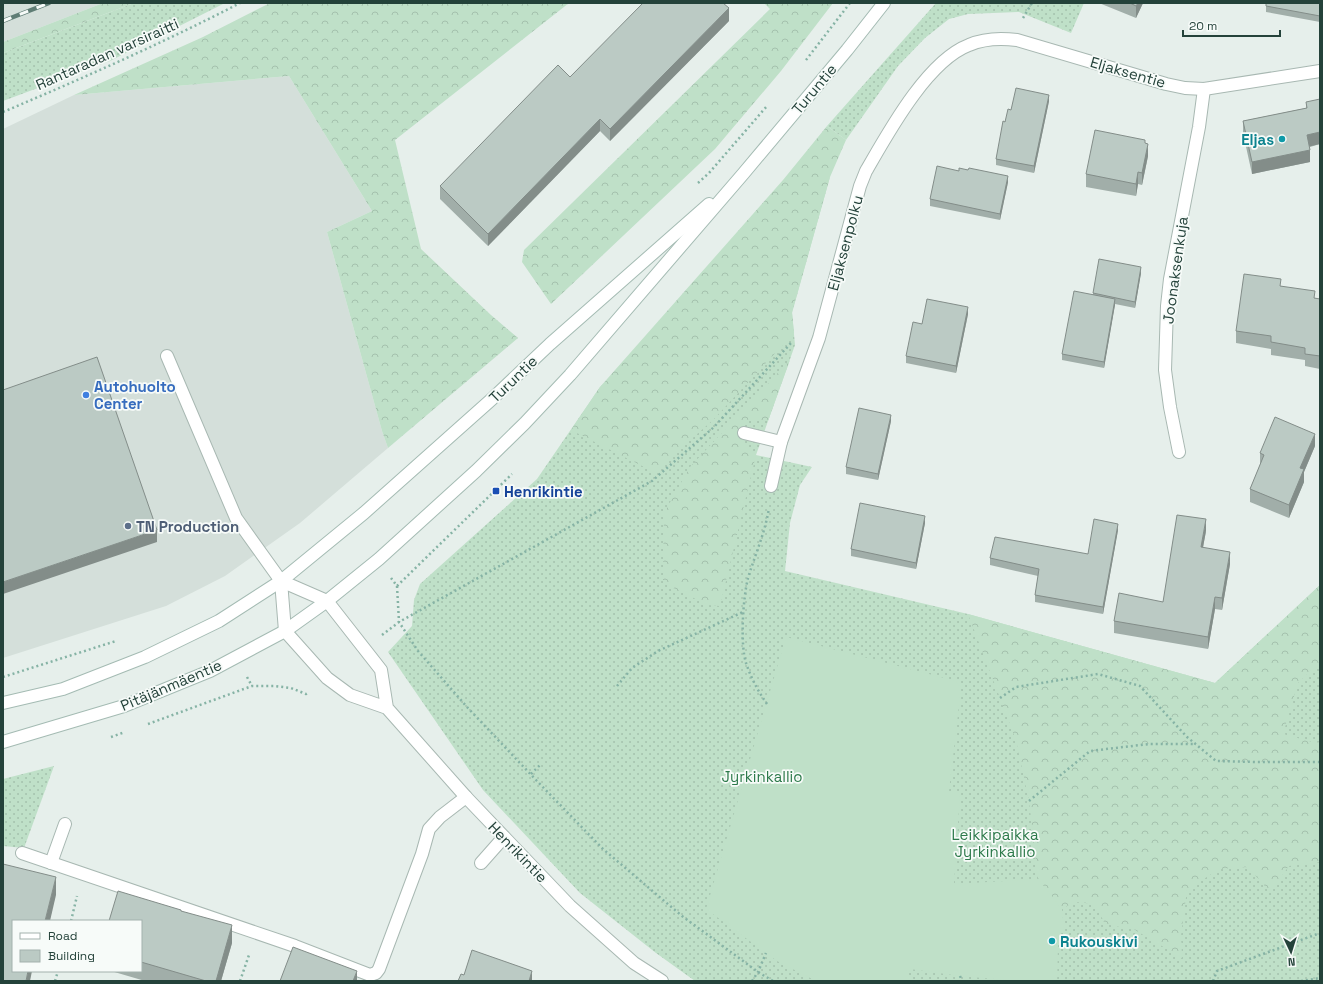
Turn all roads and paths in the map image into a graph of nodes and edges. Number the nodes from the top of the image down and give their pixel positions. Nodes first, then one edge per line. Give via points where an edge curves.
1 (240, 3) edge
2 (884, 3) edge
3 (1032, 3) edge
4 (1022, 21) dead end
5 (943, 62) joint
6 (1320, 71) edge
7 (1204, 89) junction
8 (3, 112) edge
9 (743, 174) junction
10 (793, 340) dead end
11 (167, 356) dead end
12 (744, 433) dead end
13 (782, 442) junction
14 (1179, 452) dead end
15 (512, 474) dead end
16 (771, 486) joint
17 (281, 581) junction
18 (327, 601) junction
19 (744, 612) junction
20 (399, 622) junction
21 (285, 631) junction
22 (121, 640) dead end
23 (3, 677) edge
24 (617, 686) dead end
25 (306, 694) dead end
26 (1000, 698) dead end
27 (3, 702) edge
28 (767, 704) dead end
29 (387, 708) junction
30 (142, 726) dead end
31 (127, 731) dead end
32 (105, 738) dead end
33 (3, 742) edge
34 (1196, 744) junction
35 (1320, 762) edge
36 (541, 764) dead end
37 (531, 774) junction
38 (466, 797) junction
39 (1029, 801) dead end
40 (65, 824) dead end
41 (504, 837) junction
42 (22, 853) dead end
43 (52, 863) junction
44 (482, 863) dead end
45 (78, 893) dead end
46 (71, 920) edge
47 (1320, 934) edge
48 (250, 950) dead end
49 (766, 953) dead end
50 (758, 972) junction
51 (960, 976) dead end
52 (1320, 978) edge
53 (240, 981) edge
54 (662, 981) edge
55 (752, 981) edge
56 (773, 981) edge
57 (962, 981) edge
58 (1213, 981) edge
59 (1301, 981) edge

1 - 8 path, Rantaradan varsiraitti via 102,69
2 - 9 main road, Turuntie
3 - 4 path
5 - 7 main road, Eljaksentie via 960,49 981,40 999,38 1017,40 1166,84
5 - 13 main road, Eljaksenpolku via 917,90 866,171 819,338
6 - 7 main road, Eljaksentie
7 - 14 main road, Joonaksenkuja via 1166,306 1165,370
9 - 17 main road, Turuntie via 364,513
9 - 18 main road, Turuntie via 570,375 525,423 379,559
10 - 20 path via 714,427 652,481
11 - 17 main road via 236,518
12 - 13 main road
13 - 16 main road, Eljaksenpolku
15 - 20 path via 397,586
16 - 19 path via 769,510 748,580
17 - 18 main road
17 - 21 main road
17 - 27 main road via 219,621 145,657 63,689
18 - 21 main road, Pitäjänmäentie
18 - 29 main road via 382,670
19 - 24 path via 658,651 632,668
19 - 28 path via 742,625 745,662
20 - 37 path via 423,656 467,707
21 - 29 main road, Henrikintie via 327,678 350,695
21 - 33 main road, Pitäjänmäentie via 210,671 124,706
22 - 23 path
25 - 30 path via 291,688 252,686
26 - 34 path via 1016,687 1098,674 1140,686
29 - 38 main road, Henrikintie
31 - 32 path
34 - 35 path via 1216,761
34 - 39 path via 1149,744 1090,751
36 - 37 path
37 - 50 path via 603,849 682,916
38 - 41 main road, Henrikintie
38 - 43 main road via 429,829 379,969 370,975 295,946
40 - 43 main road
41 - 44 main road
41 - 54 main road, Henrikintie via 570,906 634,963
42 - 43 main road
45 - 46 path
47 - 58 path via 1216,971
48 - 53 path
49 - 50 path
50 - 55 path
50 - 56 path
51 - 57 path
52 - 59 path

